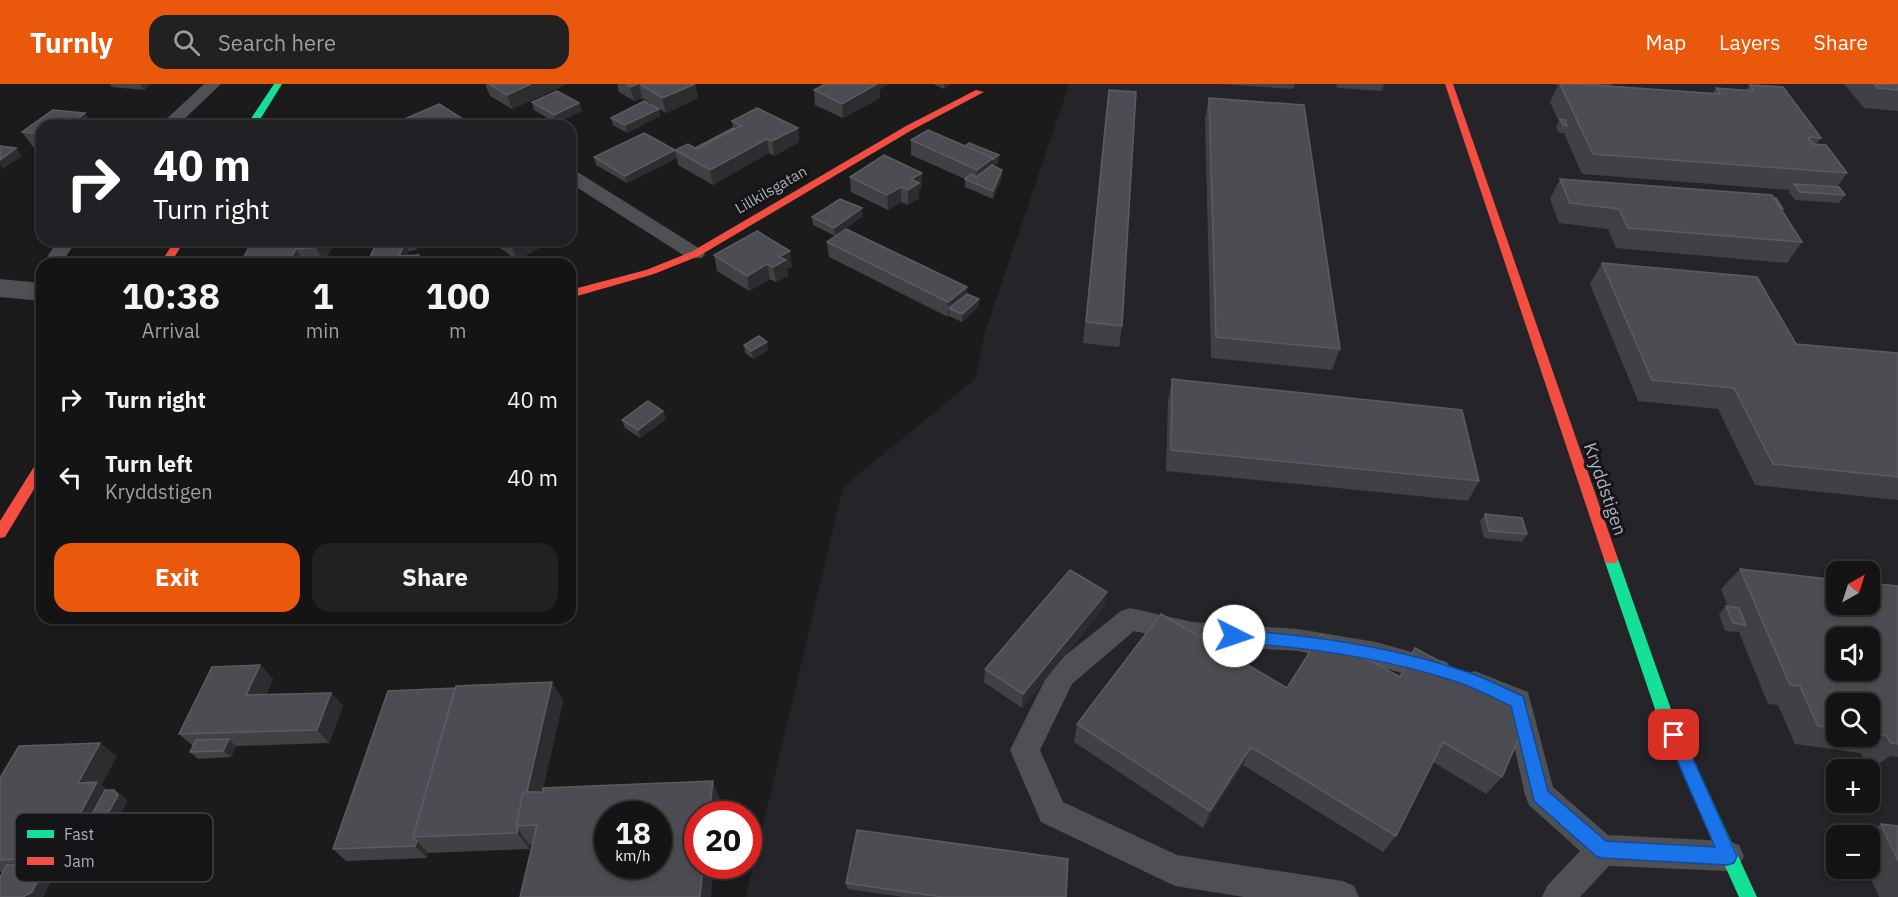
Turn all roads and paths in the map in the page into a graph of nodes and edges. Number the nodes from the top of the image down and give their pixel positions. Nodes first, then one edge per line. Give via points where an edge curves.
1 (213, 84) edge
2 (278, 84) edge
3 (1449, 84) edge
4 (979, 92) dead end
5 (174, 120) edge
6 (255, 120) edge
7 (576, 179) edge
8 (695, 254) junction
9 (36, 287) edge
10 (0, 288) edge
11 (576, 292) edge
12 (36, 475) edge
13 (0, 533) edge
14 (1602, 850) junction
15 (1728, 856) junction
16 (1343, 897) edge
17 (1558, 897) edge
18 (1748, 897) edge

1 - 5 lane
2 - 6 street
3 - 15 street, Kryddstigen via 1665,715
4 - 8 street, Lillkilsgatan via 909,128
7 - 8 lane
8 - 11 street, Lillkilsgatan via 650,272
9 - 10 street
12 - 13 street
14 - 15 lane
14 - 16 lane via 1540,795 1518,701 1463,677 1298,640 1192,633 1130,619 1062,675 1025,750 1052,812 1175,870
14 - 17 lane
15 - 18 street, Kryddstigen

